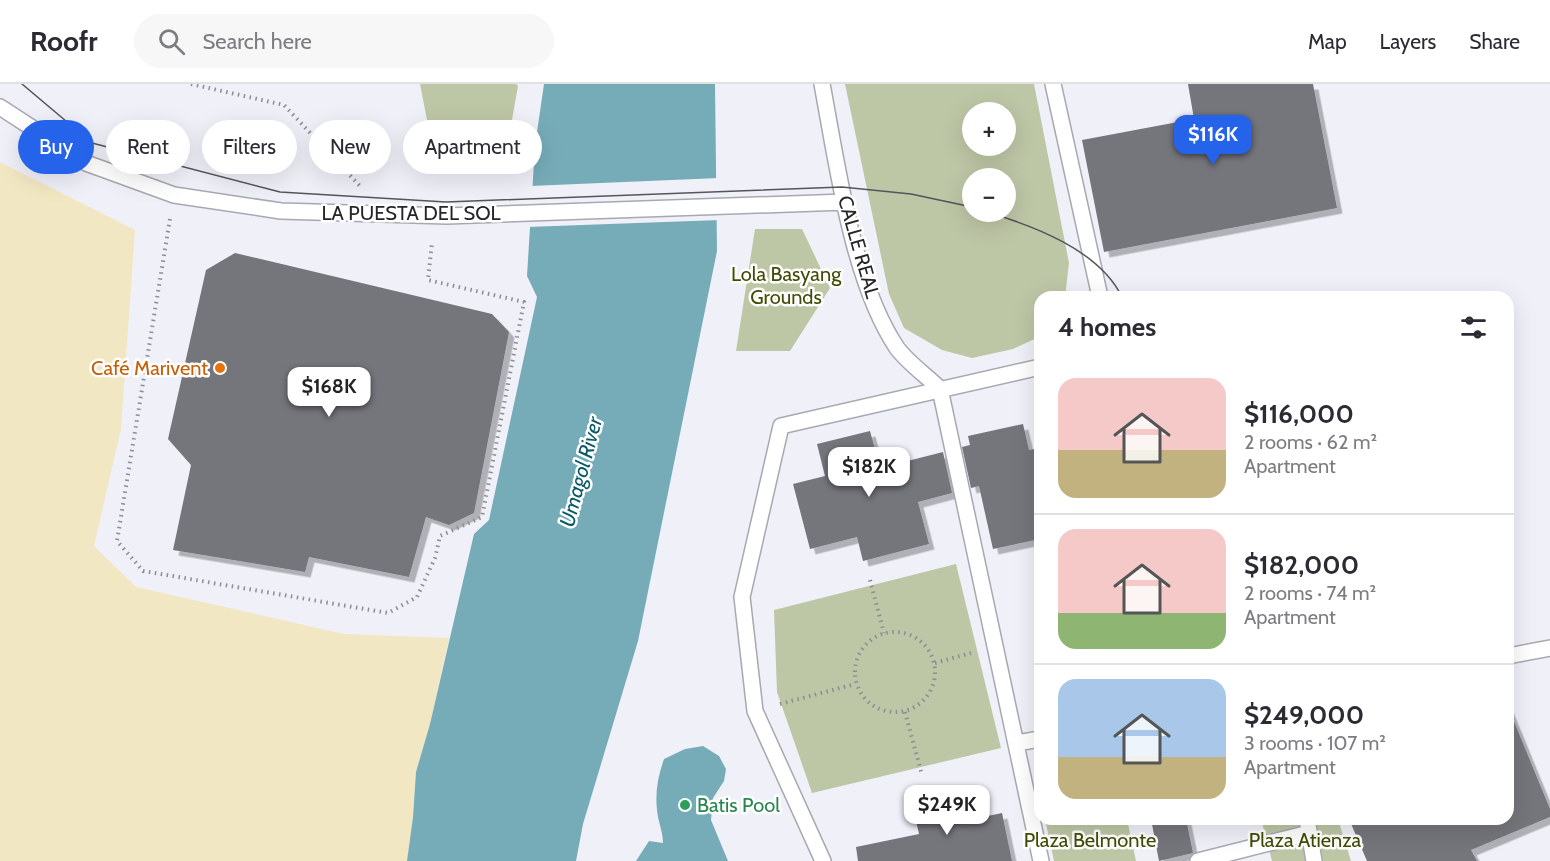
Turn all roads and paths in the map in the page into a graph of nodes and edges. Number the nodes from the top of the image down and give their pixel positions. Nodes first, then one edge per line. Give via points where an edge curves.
1 (191, 84) edge
2 (822, 84) edge
3 (1053, 84) edge
4 (0, 107) edge
5 (174, 195) junction
6 (845, 202) junction
7 (387, 214) junction
8 (441, 216) junction
9 (1099, 291) edge
10 (1034, 368) edge
11 (940, 389) junction
12 (870, 580) dead end
13 (884, 633) junction
14 (995, 647) junction
15 (1550, 648) edge
16 (1514, 655) edge
17 (935, 663) junction
18 (855, 684) junction
19 (755, 711) junction
20 (905, 712) junction
21 (1034, 740) edge
22 (1016, 743) junction
23 (921, 775) dead end
24 (1308, 826) edge
25 (824, 861) edge
26 (1041, 861) edge
27 (1198, 861) edge
28 (1314, 861) edge

1 - 7 path via 284,105
2 - 6 lane, CALLE REAL
3 - 9 lane
4 - 5 lane, LA PUESTA DEL SOL via 86,164
5 - 7 lane, LA PUESTA DEL SOL via 281,212
5 - 8 path via 117,541 143,571 388,613 417,597 435,558 440,536 482,517 524,302 428,280
6 - 8 lane, LA PUESTA DEL SOL
6 - 11 lane, CALLE REAL via 877,311 898,349
7 - 8 lane, LA PUESTA DEL SOL
10 - 11 lane
11 - 14 lane
11 - 19 lane via 781,426 742,597
12 - 13 path
13 - 17 path via 909,634 927,647
13 - 18 path via 865,644 855,663
14 - 17 path
14 - 22 lane
15 - 16 lane
17 - 20 path via 935,681 924,701
18 - 19 path
18 - 20 path via 866,701 881,711
19 - 25 lane
20 - 23 path
21 - 22 lane
22 - 26 lane
24 - 27 lane
24 - 28 lane

